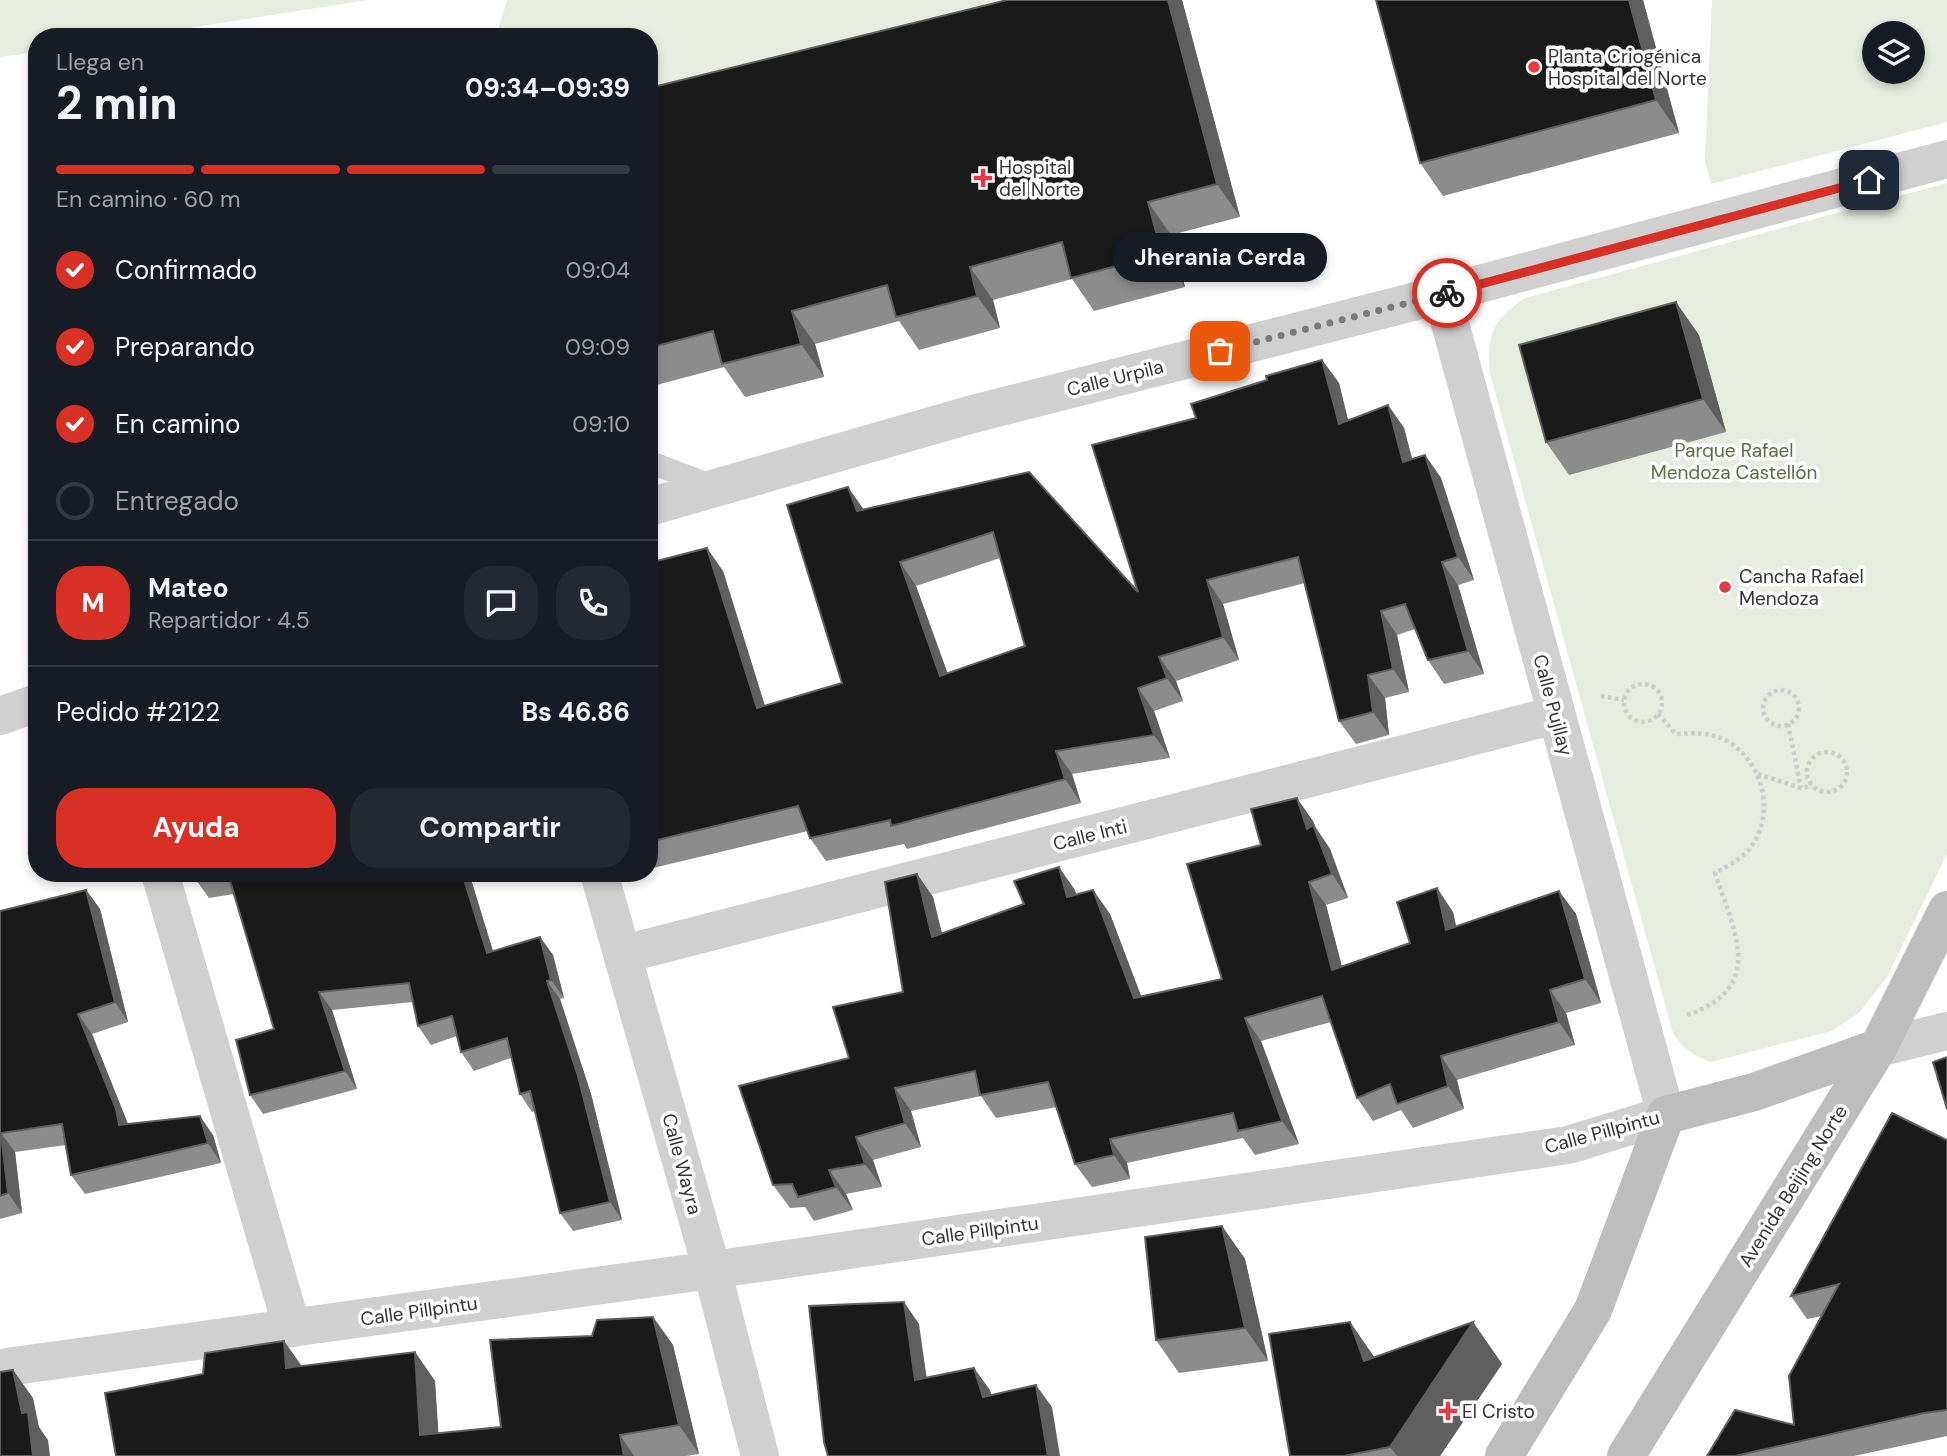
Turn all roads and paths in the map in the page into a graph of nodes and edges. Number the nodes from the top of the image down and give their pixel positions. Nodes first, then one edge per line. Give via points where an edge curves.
1 (1947, 159) edge
2 (1441, 294) junction
3 (658, 465) edge
4 (718, 488) junction
5 (658, 505) edge
6 (28, 706) edge
7 (1658, 714) junction
8 (1556, 715) junction
9 (0, 716) edge
10 (1788, 724) junction
11 (1758, 774) junction
12 (1812, 786) junction
13 (1801, 788) junction
14 (163, 882) edge
15 (602, 882) edge
16 (1947, 910) edge
17 (624, 954) junction
18 (1643, 1029) junction
19 (1947, 1031) edge
20 (1878, 1048) junction
21 (1666, 1115) junction
22 (712, 1270) junction
23 (292, 1328) junction
24 (0, 1368) edge
25 (760, 1456) edge
26 (1504, 1456) edge
27 (1626, 1456) edge

1 - 2 street, Calle Urpila
2 - 4 street, Calle Urpila via 973,414
2 - 8 street, Calle Pujllay
3 - 4 lane
4 - 5 street, Calle Urpila
6 - 9 street
7 - 7 path via 1662,704 1654,688 1641,684 1630,689 1624,700 1631,718 1648,721
7 - 11 path via 1676,734 1700,732 1724,739 1744,754
8 - 17 street, Calle Inti
8 - 18 street, Calle Pujllay
10 - 10 path via 1798,710 1796,698 1786,691 1774,691 1764,703 1764,714 1777,725
10 - 13 path
11 - 13 path
11 - 18 path via 1763,822 1753,844 1737,861 1715,873 1740,947 1737,974 1707,1008
12 - 12 path via 1830,793 1842,787 1847,774 1844,760 1825,752 1814,757 1808,768
12 - 13 path
14 - 23 street
15 - 17 street, Calle Wayra
16 - 20 street, Avenida Beijing Norte
17 - 22 street, Calle Wayra
18 - 21 street, Calle Pujllay
19 - 20 street, Calle Pillpintu
20 - 21 street, Calle Pillpintu via 1754,1092
20 - 27 street, Avenida Beijing Norte
21 - 22 street, Calle Pillpintu via 1568,1145
21 - 26 street via 1593,1310
22 - 23 street, Calle Pillpintu
22 - 25 street, Calle Wayra
23 - 24 street, Calle Pillpintu

